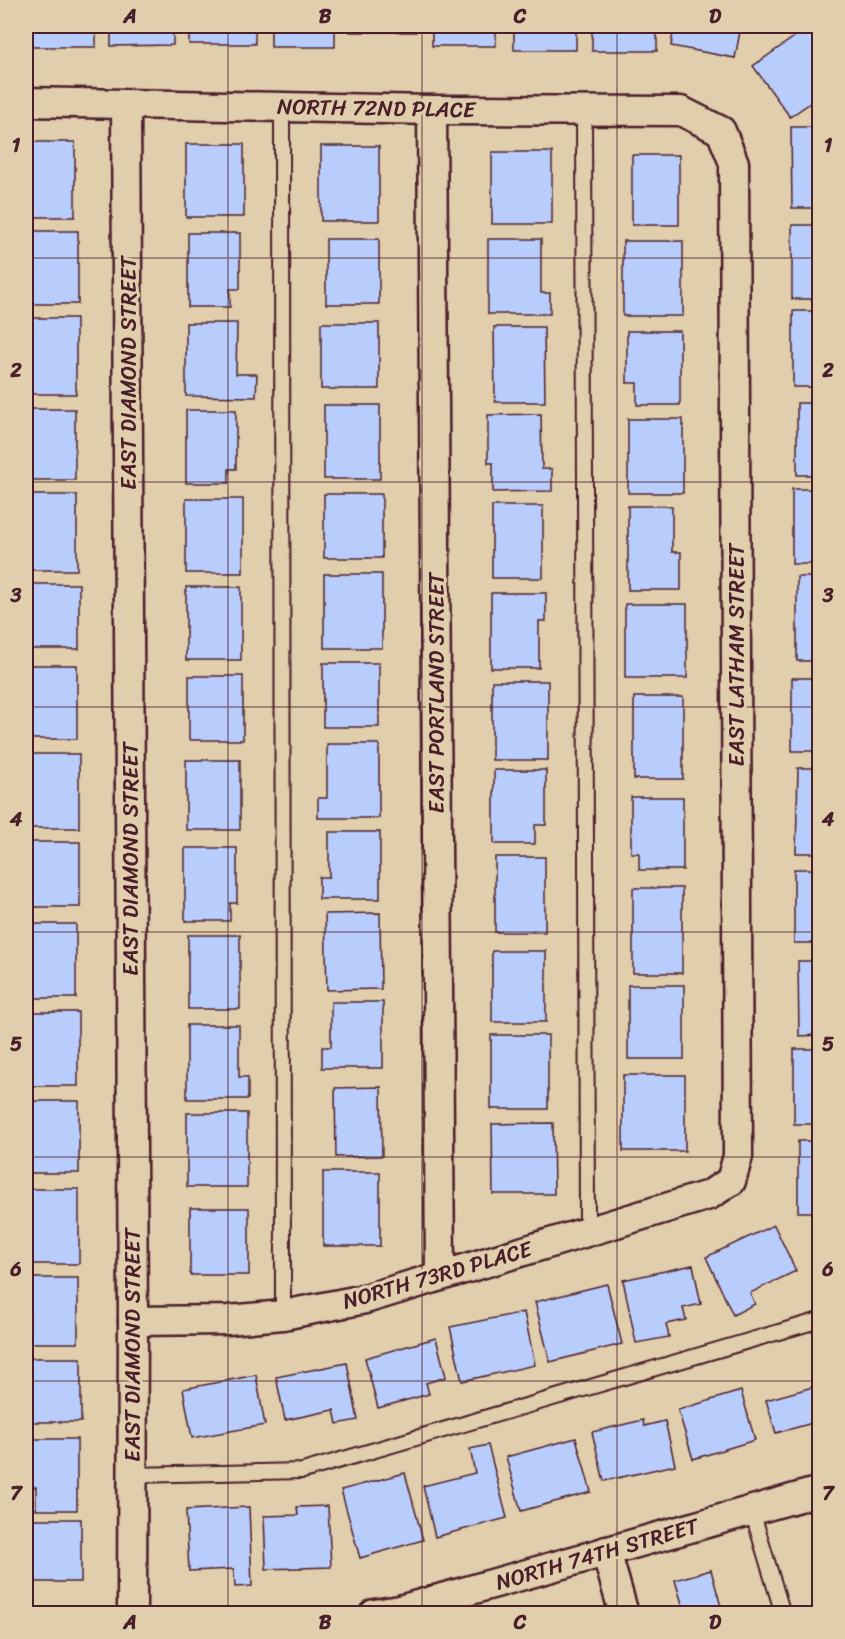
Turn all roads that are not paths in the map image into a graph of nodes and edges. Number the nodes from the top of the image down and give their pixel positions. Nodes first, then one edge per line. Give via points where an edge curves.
1 (26, 102) edge
2 (126, 104) junction
3 (282, 107) junction
4 (432, 110) junction
5 (584, 110) junction
6 (722, 130) joint
7 (731, 1181) joint
8 (587, 1232) junction
9 (440, 1275) junction
10 (283, 1315) junction
11 (819, 1320) edge
12 (133, 1321) junction
13 (132, 1475) junction
14 (819, 1491) edge
15 (752, 1511) junction
16 (606, 1551) junction
17 (461, 1604) edge
18 (132, 1614) edge
19 (374, 1614) edge
20 (624, 1614) edge
21 (783, 1614) edge

1 - 2 street, NORTH 72ND PLACE
2 - 3 street, NORTH 72ND PLACE
2 - 12 street, EAST DIAMOND STREET
3 - 4 street, NORTH 72ND PLACE
3 - 10 lane
4 - 5 street, NORTH 72ND PLACE
4 - 9 street, EAST PORTLAND STREET
5 - 6 street, NORTH 72ND PLACE via 681,111
5 - 8 lane
6 - 7 street, EAST LATHAM STREET via 734,163 738,1156
7 - 8 street, NORTH 73RD PLACE via 709,1195
8 - 9 street, NORTH 73RD PLACE
9 - 10 street, NORTH 73RD PLACE via 365,1299
10 - 12 street, NORTH 73RD PLACE
11 - 13 lane via 303,1471
12 - 13 street, EAST DIAMOND STREET
13 - 18 street, EAST DIAMOND STREET
14 - 15 street, NORTH 74TH STREET
15 - 16 street, NORTH 74TH STREET
15 - 21 lane
16 - 17 street, NORTH 74TH STREET
16 - 20 street
17 - 19 street, NORTH 74TH STREET

